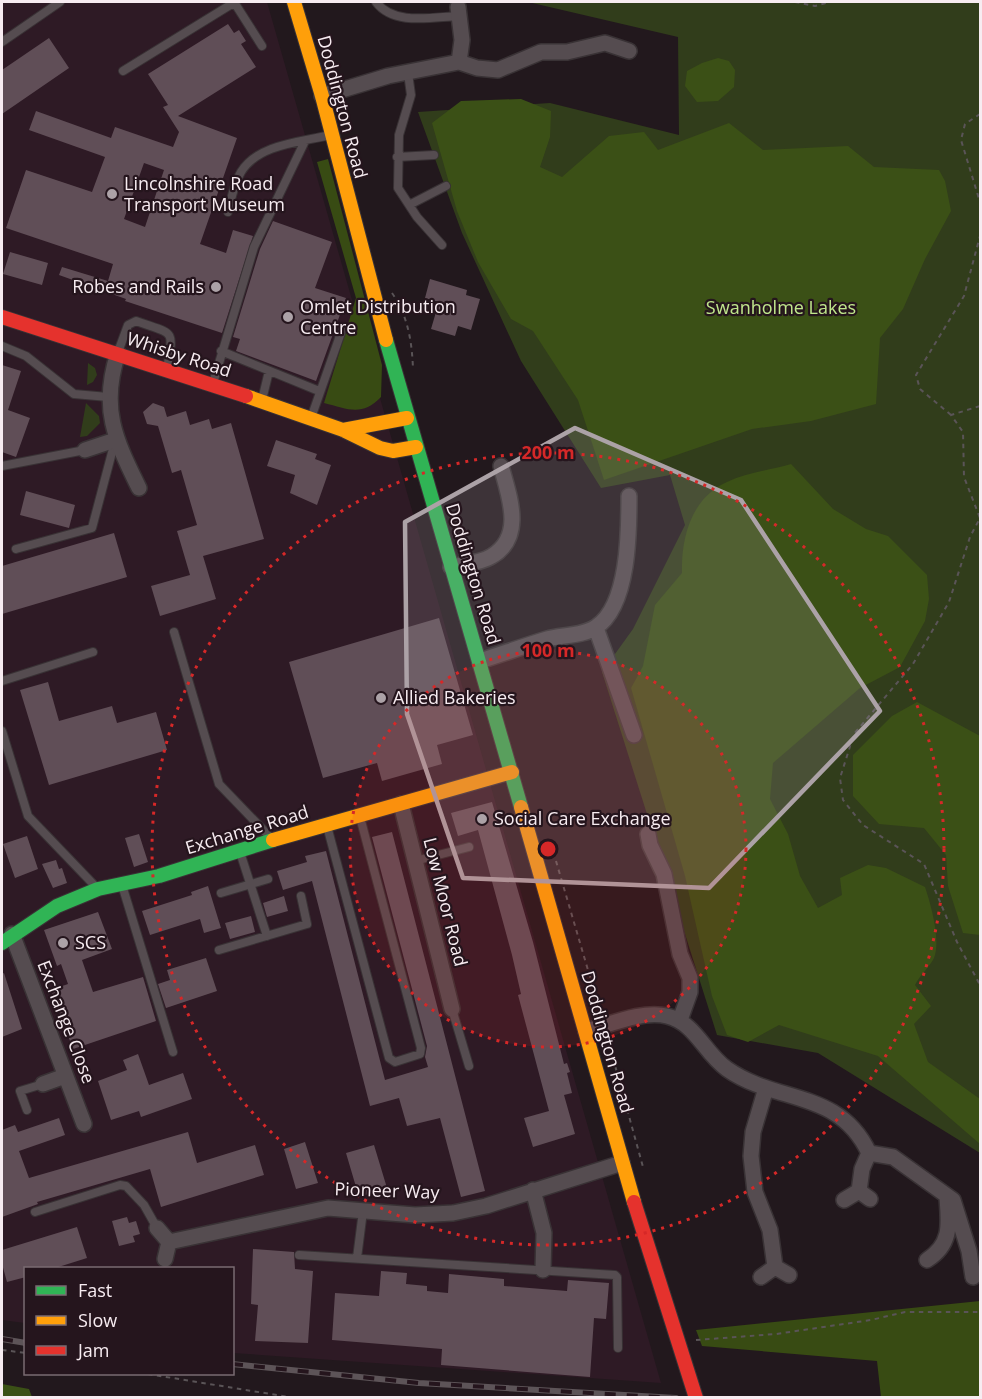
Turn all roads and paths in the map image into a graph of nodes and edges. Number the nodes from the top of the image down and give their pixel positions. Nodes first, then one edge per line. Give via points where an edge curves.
1 (60, 2) edge
2 (234, 2) edge
3 (294, 2) edge
4 (375, 2) edge
5 (795, 2) edge
6 (830, 2) edge
7 (458, 11) joint
8 (2, 42) edge
9 (262, 46) dead end
10 (629, 51) dead end
11 (459, 62) junction
12 (123, 70) dead end
13 (408, 73) junction
14 (322, 96) junction
15 (981, 114) edge
16 (332, 135) junction
17 (305, 141) junction
18 (434, 155) dead end
19 (397, 156) junction
20 (446, 186) dead end
21 (981, 202) edge
22 (411, 204) junction
23 (228, 212) dead end
24 (981, 236) edge
25 (442, 244) dead end
26 (2, 317) edge
27 (343, 327) dead end
28 (2, 346) edge
29 (221, 351) junction
30 (118, 353) junction
31 (167, 370) junction
32 (269, 371) junction
33 (212, 385) junction
34 (319, 391) junction
35 (108, 397) junction
36 (262, 401) junction
37 (981, 406) edge
38 (951, 415) junction
39 (407, 418) junction
40 (311, 419) junction
41 (343, 430) junction
42 (115, 440) junction
43 (416, 447) junction
44 (85, 450) joint
45 (2, 466) edge
46 (501, 466) dead end
47 (139, 488) dead end
48 (629, 496) dead end
49 (16, 549) dead end
50 (451, 567) junction
51 (596, 628) junction
52 (174, 632) dead end
53 (93, 652) dead end
54 (480, 661) junction
55 (2, 681) edge
56 (2, 731) edge
57 (634, 735) dead end
58 (512, 772) junction
59 (400, 804) junction
60 (360, 816) junction
61 (327, 825) junction
62 (648, 834) dead end
63 (273, 840) junction
64 (469, 847) dead end
65 (239, 850) junction
66 (415, 861) junction
67 (268, 879) dead end
68 (122, 884) junction
69 (250, 884) junction
70 (98, 889) junction
71 (221, 893) dead end
72 (301, 896) dead end
73 (267, 936) junction
74 (7, 938) edge
75 (219, 950) dead end
76 (981, 985) edge
77 (452, 1009) joint
78 (680, 1020) junction
79 (586, 1031) junction
80 (173, 1053) dead end
81 (469, 1066) dead end
82 (65, 1076) junction
83 (43, 1084) joint
84 (766, 1088) junction
85 (27, 1110) dead end
86 (84, 1124) dead end
87 (869, 1153) junction
88 (622, 1163) junction
89 (533, 1190) junction
90 (947, 1195) junction
91 (844, 1200) dead end
92 (35, 1212) dead end
93 (363, 1212) junction
94 (157, 1228) joint
95 (169, 1242) junction
96 (299, 1255) dead end
97 (357, 1258) junction
98 (165, 1259) dead end
99 (927, 1260) dead end
100 (775, 1267) junction
101 (543, 1270) junction
102 (789, 1275) dead end
103 (761, 1277) dead end
104 (972, 1277) dead end
105 (981, 1312) edge
106 (691, 1340) dead end
107 (618, 1348) dead end
108 (2, 1350) edge
109 (24, 1353) edge
110 (154, 1375) edge
111 (295, 1398) edge
112 (696, 1398) edge

1 - 8 lane
2 - 9 lane
2 - 12 lane
3 - 14 main road, Doddington Road
4 - 7 lane via 383,11 404,18
5 - 6 path via 815,6
7 - 11 street via 462,40
10 - 11 street via 605,43 567,52 541,52 498,70
11 - 13 street
13 - 14 street
13 - 19 lane via 411,95
14 - 16 main road, Doddington Road
15 - 21 path via 965,124 961,140
16 - 17 lane
16 - 39 main road, Doddington Road
17 - 23 lane via 282,145 252,159 240,173
17 - 29 lane via 254,247
18 - 19 lane
19 - 22 lane via 398,188
20 - 22 lane
22 - 25 lane via 417,218
24 - 38 path via 964,296 916,375 920,390
26 - 30 main road, Whisby Road
27 - 34 lane
28 - 35 lane via 26,356 74,394
29 - 32 lane
29 - 33 lane
30 - 31 main road, Whisby Road
30 - 31 lane via 128,325 136,321 168,332 172,337
30 - 35 street
31 - 33 main road, Whisby Road
32 - 34 lane
32 - 36 lane
33 - 36 main road, Whisby Road
34 - 40 lane
35 - 42 street
36 - 40 main road, Whisby Road
37 - 38 path
38 - 76 path via 963,432 964,477 980,518 949,602 913,664 854,734 840,778 843,800 863,825 924,864 957,942
39 - 41 main road, Whisby Road
39 - 43 main road, Doddington Road
40 - 41 main road, Whisby Road
41 - 43 main road, Whisby Road via 380,448 393,451
42 - 44 street
42 - 47 street
42 - 49 lane via 93,528
43 - 50 main road, Doddington Road
44 - 45 lane
46 - 50 street via 512,508 512,529 504,546 490,558
48 - 51 street via 629,539 623,579 609,614
50 - 54 main road, Doddington Road
51 - 54 street
51 - 57 street
52 - 63 lane via 219,784
53 - 55 lane
54 - 58 main road, Doddington Road
56 - 70 lane via 28,816
58 - 59 main road, Exchange Road
58 - 79 main road, Doddington Road
59 - 60 main road, Exchange Road
59 - 66 street, Low Moor Road
60 - 61 main road, Exchange Road
60 - 61 lane via 421,1048 420,1054 395,1062 389,1058
61 - 63 main road, Exchange Road
62 - 78 street via 664,874 680,954 690,978 687,1006
63 - 65 main road, Exchange Road
64 - 66 lane
65 - 68 main road, Exchange Road
65 - 69 lane
66 - 77 street, Low Moor Road
67 - 69 lane
68 - 70 main road, Exchange Road
68 - 80 lane
69 - 71 lane
69 - 73 lane
70 - 74 main road, Exchange Road via 57,906
72 - 73 lane via 307,924
73 - 75 lane
74 - 82 street, Exchange Close
77 - 81 lane
78 - 79 street via 659,1014
78 - 84 street via 719,1064
79 - 88 main road, Doddington Road
82 - 83 street
82 - 86 street, Exchange Close
83 - 85 lane via 20,1091
84 - 87 street via 836,1113 854,1126
84 - 100 street via 753,1132 751,1156 754,1192 770,1230
87 - 90 street via 893,1157
87 - 91 street via 862,1169 865,1195
88 - 89 street, Pioneer Way
88 - 112 main road, Doddington Road
89 - 93 street, Pioneer Way via 453,1213
89 - 101 street via 544,1233
90 - 99 street via 947,1239
90 - 104 street via 958,1212
92 - 94 lane via 120,1185 126,1186 144,1205
93 - 95 street, Pioneer Way via 328,1208
93 - 97 lane
94 - 95 street
95 - 98 street
96 - 97 lane
97 - 101 lane
100 - 102 street
100 - 103 street
101 - 107 lane via 617,1277
105 - 106 path via 905,1312 776,1334
108 - 109 path
110 - 111 path

